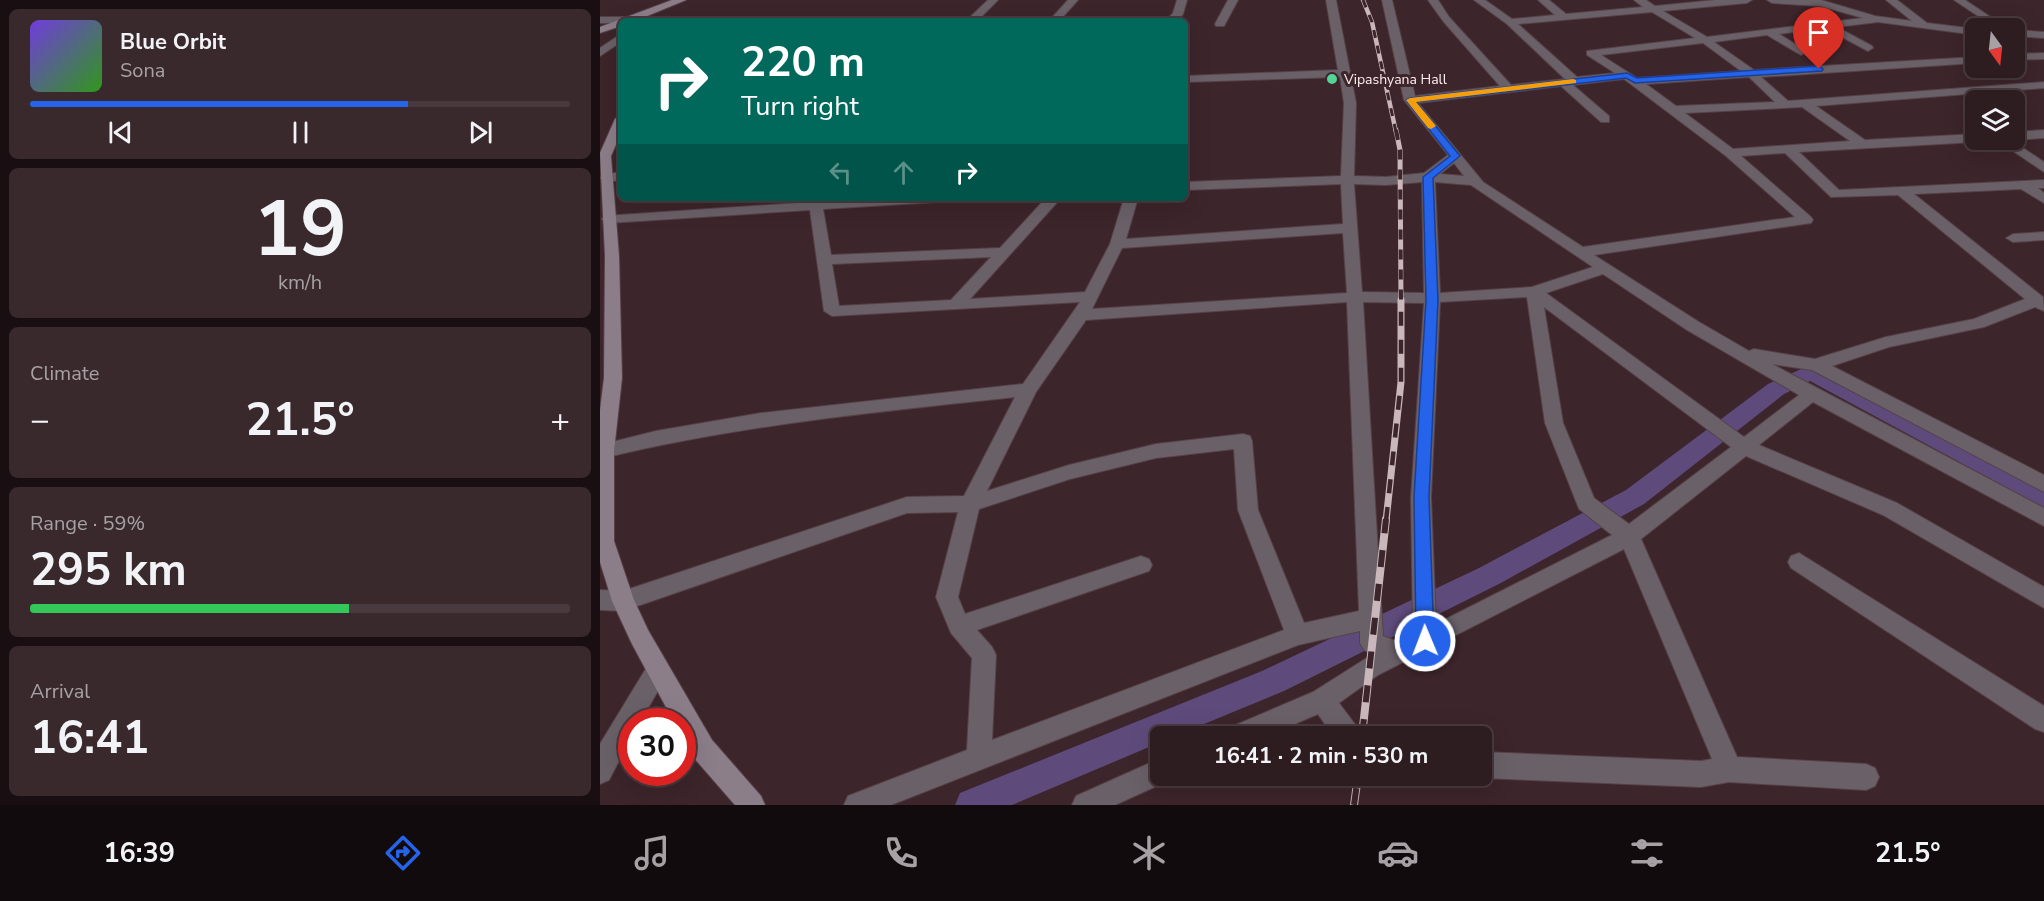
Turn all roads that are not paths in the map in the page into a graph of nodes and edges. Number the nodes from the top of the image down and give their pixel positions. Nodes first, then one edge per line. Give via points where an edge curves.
1 (993, 0) edge
2 (1073, 0) edge
3 (1182, 0) edge
4 (1233, 0) edge
5 (1331, 0) edge
6 (1387, 0) edge
7 (1433, 0) edge
8 (1479, 0) edge
9 (1543, 0) edge
10 (1639, 0) edge
11 (1747, 0) edge
12 (1772, 0) edge
13 (1891, 0) edge
14 (1959, 0) edge
15 (677, 1) edge
16 (1820, 1) edge
17 (1657, 10) junction
18 (644, 17) edge
19 (1564, 17) junction
20 (667, 18) edge
21 (974, 18) edge
22 (1057, 18) edge
23 (1174, 18) edge
24 (1987, 18) edge
25 (1878, 19) junction
26 (600, 20) edge
27 (618, 21) edge
28 (1510, 22) junction
29 (618, 24) edge
30 (1220, 24) dead end
31 (1924, 24) junction
32 (1826, 25) junction
33 (600, 30) edge
34 (1769, 32) junction
35 (1965, 32) edge
36 (2025, 34) edge
37 (2044, 35) edge
38 (618, 39) edge
39 (1705, 40) junction
40 (1868, 48) dead end
41 (1801, 52) dead end
42 (600, 53) edge
43 (2044, 56) edge
44 (2025, 57) edge
45 (1965, 61) edge
46 (1346, 73) junction
47 (1751, 73) junction
48 (1631, 78) junction
49 (1188, 79) edge
50 (1569, 82) junction
51 (2044, 85) edge
52 (1509, 89) junction
53 (1410, 100) junction
54 (1805, 104) junction
55 (1785, 105) junction
56 (1674, 110) junction
57 (1605, 119) dead end
58 (618, 126) edge
59 (2044, 134) edge
60 (2025, 135) edge
61 (1965, 139) edge
62 (1862, 144) junction
63 (1788, 149) junction
64 (2018, 150) edge
65 (1730, 153) junction
66 (1455, 156) junction
67 (2044, 168) edge
68 (614, 177) edge
69 (1428, 177) junction
70 (1347, 180) junction
71 (1475, 181) junction
72 (2044, 184) edge
73 (2024, 185) junction
74 (1188, 186) edge
75 (1901, 191) junction
76 (2044, 199) edge
77 (892, 201) edge
78 (1051, 201) edge
79 (1130, 201) edge
80 (816, 206) junction
81 (609, 219) junction
82 (1351, 228) junction
83 (2044, 236) edge
84 (2013, 238) dead end
85 (1117, 244) junction
86 (1004, 252) junction
87 (1581, 252) junction
88 (825, 260) junction
89 (1605, 268) junction
90 (1534, 292) junction
91 (1091, 297) junction
92 (1355, 297) junction
93 (1432, 298) junction
94 (2040, 303) edge
95 (956, 304) junction
96 (1081, 315) junction
97 (1740, 353) junction
98 (1816, 365) junction
99 (1028, 390) junction
100 (1812, 394) junction
101 (1744, 447) junction
102 (604, 451) junction
103 (2044, 484) edge
104 (970, 504) junction
105 (2044, 518) edge
106 (1629, 536) junction
107 (1799, 562) dead end
108 (1141, 565) dead end
109 (2044, 598) edge
110 (600, 600) edge
111 (623, 601) junction
112 (1371, 619) junction
113 (959, 626) junction
114 (1297, 636) junction
115 (1425, 641) junction
116 (1401, 653) junction
117 (658, 670) junction
118 (1322, 700) junction
119 (2044, 720) edge
120 (1263, 726) edge
121 (1341, 726) edge
122 (610, 734) edge
123 (979, 757) junction
124 (1492, 765) edge
125 (1729, 769) junction
126 (600, 771) edge
127 (1150, 776) edge
128 (1866, 777) dead end
129 (753, 805) edge
130 (857, 805) edge
131 (1085, 805) edge

1 - 21 street
2 - 22 street
3 - 23 street
4 - 30 street
5 - 46 street
6 - 53 street
7 - 52 street
8 - 28 street
9 - 19 street
10 - 17 street
11 - 17 street
12 - 16 street
13 - 31 street
14 - 24 street
15 - 18 street
15 - 20 street
16 - 25 street
17 - 19 street
17 - 39 street
19 - 28 street
25 - 31 street
25 - 32 street
26 - 27 street
28 - 50 street
29 - 33 street
31 - 35 street
32 - 34 street
32 - 40 street
34 - 39 street
34 - 41 street
36 - 37 street
38 - 42 street
39 - 47 street
39 - 48 street via 1591,53
43 - 44 street
45 - 47 street
46 - 49 street
46 - 70 street via 1350,103
47 - 48 street
47 - 55 street
48 - 50 street
48 - 56 street
50 - 52 street
50 - 57 street
51 - 54 street
52 - 53 street
53 - 66 street
54 - 55 street
54 - 62 street
55 - 56 street
56 - 65 street
58 - 68 street via 605,156
59 - 60 street
61 - 62 street
62 - 63 street
63 - 65 street
63 - 75 street via 1836,194
64 - 67 street
65 - 87 street via 1806,220
66 - 69 street
66 - 71 street
68 - 81 street
69 - 70 street
69 - 71 street
69 - 93 street
70 - 74 street
70 - 82 street
71 - 87 street
72 - 73 street
73 - 75 street
73 - 76 street
75 - 94 street
77 - 80 street
78 - 86 street
79 - 85 street
80 - 81 street
80 - 88 street
81 - 102 street via 613,378
82 - 85 street
82 - 92 street
83 - 84 street
85 - 91 street
86 - 88 street
86 - 95 street
87 - 89 street
88 - 95 street via 832,311
89 - 90 street
89 - 97 street
90 - 93 street
90 - 101 street
90 - 106 street via 1554,423 1586,503
91 - 95 street
91 - 96 street
92 - 93 street
92 - 96 street
92 - 112 street
93 - 115 street via 1421,497
94 - 98 street via 1978,323 1886,342
96 - 99 street
97 - 98 street
97 - 100 street
98 - 103 street
99 - 102 street via 789,415
99 - 104 street
100 - 101 street
100 - 105 street
101 - 106 street
101 - 109 street via 1890,509
102 - 111 street via 604,541
104 - 111 street via 907,505
104 - 113 street via 947,597
104 - 114 street via 1069,472 1156,451 1243,441 1248,510
106 - 115 street
106 - 125 street
107 - 119 street
108 - 113 street
110 - 111 street
111 - 117 street
112 - 114 street
112 - 116 street via 1372,643
113 - 123 street via 984,655
114 - 123 street
115 - 116 street
116 - 118 street via 1370,667
117 - 122 street
117 - 129 street via 703,749
118 - 120 street
118 - 121 street
122 - 126 street
123 - 130 street
124 - 125 street via 1701,774
125 - 128 street
127 - 131 street

